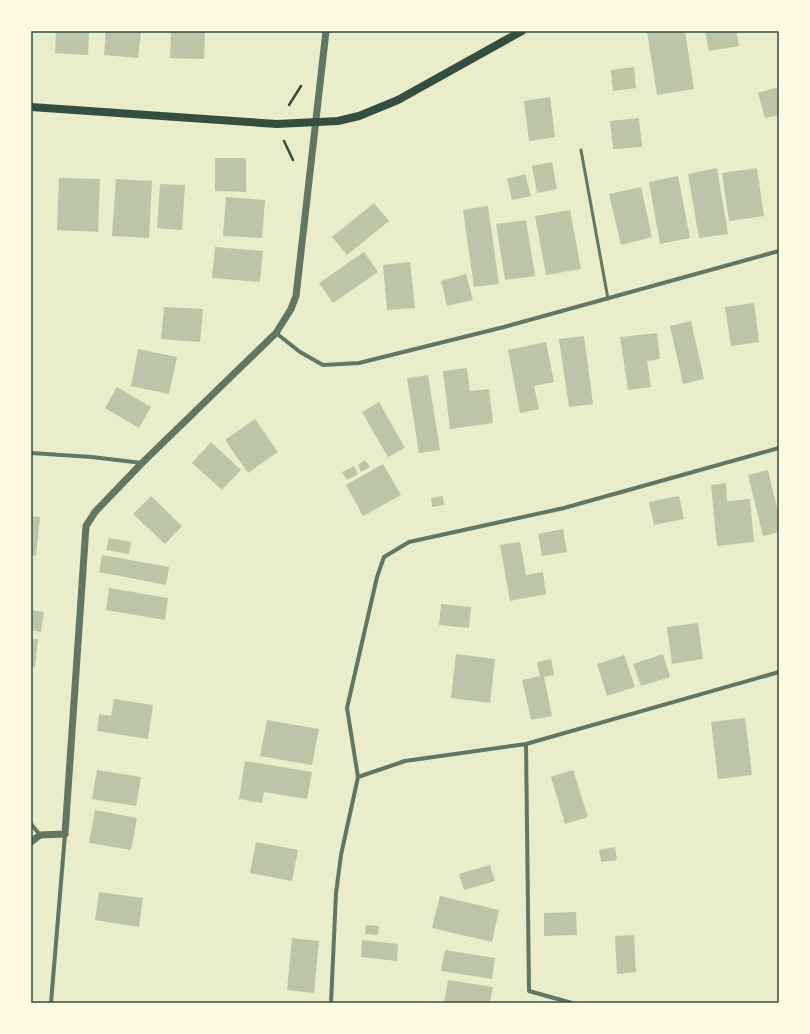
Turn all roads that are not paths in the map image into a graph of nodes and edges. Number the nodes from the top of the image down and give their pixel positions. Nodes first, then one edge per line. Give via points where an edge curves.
1 (326, 31) edge
2 (522, 31) edge
3 (31, 108) edge
4 (581, 150) dead end
5 (779, 251) edge
6 (608, 299) junction
7 (276, 333) junction
8 (779, 448) edge
9 (31, 453) edge
10 (142, 463) junction
11 (779, 672) edge
12 (526, 744) junction
13 (358, 777) junction
14 (31, 824) edge
15 (65, 834) junction
16 (40, 835) junction
17 (31, 842) edge
18 (51, 1003) edge
19 (331, 1003) edge
20 (572, 1003) edge

1 - 7 street via 296,296
2 - 3 main road via 398,100 359,116 338,121 276,124
4 - 6 lane
5 - 6 street
6 - 7 street via 359,364 323,365 300,352
7 - 10 street
8 - 13 street via 564,508 409,542 384,557 377,577 347,708
9 - 10 street
10 - 15 street via 94,512 86,526
11 - 12 street
12 - 13 street via 405,761
12 - 20 street via 529,991
13 - 19 street via 341,855 336,893
14 - 16 street
15 - 16 street
15 - 18 street
16 - 17 street

